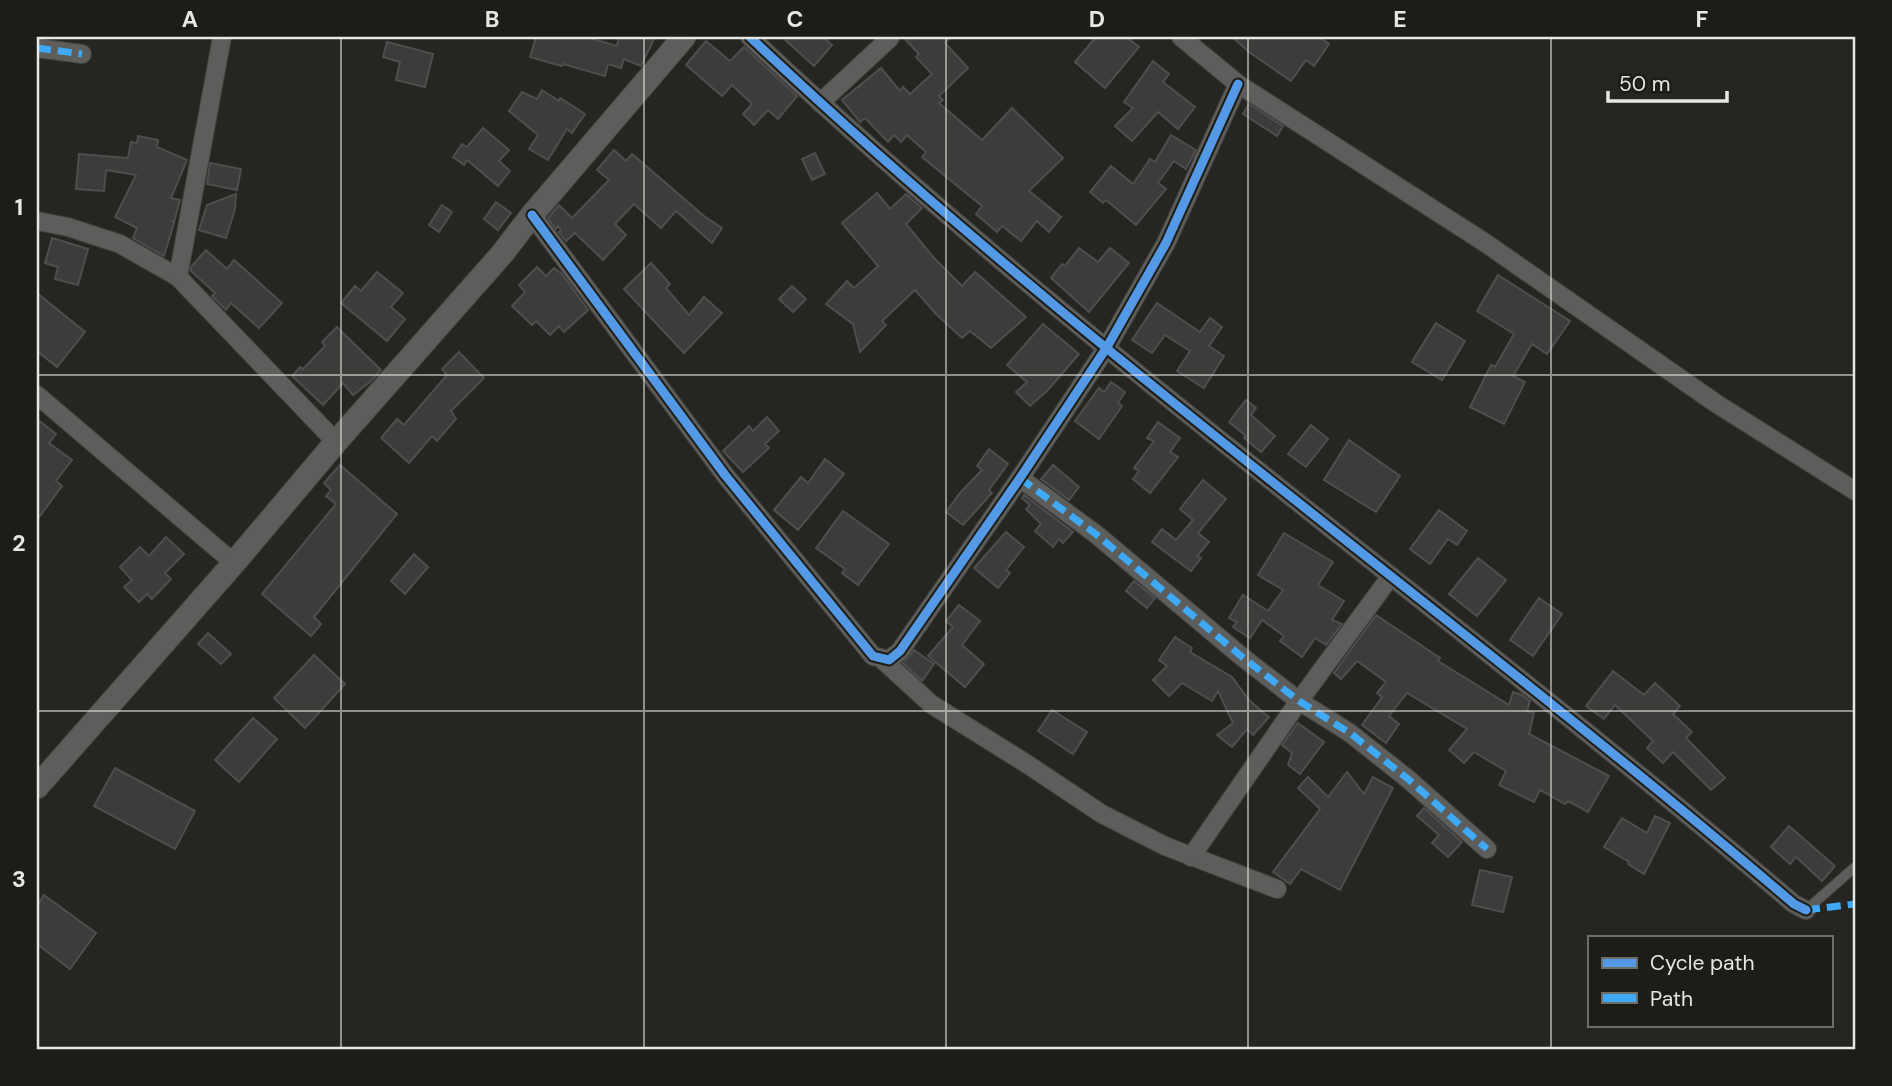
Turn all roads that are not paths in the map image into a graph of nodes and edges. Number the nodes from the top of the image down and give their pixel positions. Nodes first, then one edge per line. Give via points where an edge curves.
1 (222, 37) edge
2 (684, 37) edge
3 (750, 37) edge
4 (1181, 37) edge
5 (890, 38) edge
6 (37, 48) edge
7 (82, 54) dead end
8 (1238, 84) junction
9 (820, 103) junction
10 (532, 215) junction
11 (37, 221) edge
12 (178, 276) junction
13 (1107, 347) junction
14 (37, 395) edge
15 (336, 442) junction
16 (1020, 478) junction
17 (1855, 491) edge
18 (234, 563) junction
19 (1391, 576) junction
20 (884, 661) junction
21 (1299, 701) junction
22 (37, 787) edge
23 (1487, 849) dead end
24 (1191, 857) junction
25 (1855, 867) edge
26 (1277, 889) dead end
27 (1806, 910) joint

1 - 12 street
2 - 10 street
3 - 9 street
4 - 8 street
5 - 9 street
6 - 7 street
8 - 13 street via 1166,243
8 - 17 street via 1484,242 1717,404
9 - 13 street via 966,232
10 - 15 street
10 - 20 street via 725,475 873,656
11 - 12 street via 120,244
12 - 15 street
13 - 16 street
13 - 19 street
14 - 18 street
15 - 18 street
16 - 20 street via 897,656
16 - 21 street via 1097,535
18 - 22 street
19 - 21 street
19 - 27 street
20 - 24 street via 931,704 1102,814
21 - 23 street via 1350,733
21 - 24 street
24 - 26 street
25 - 27 lane

